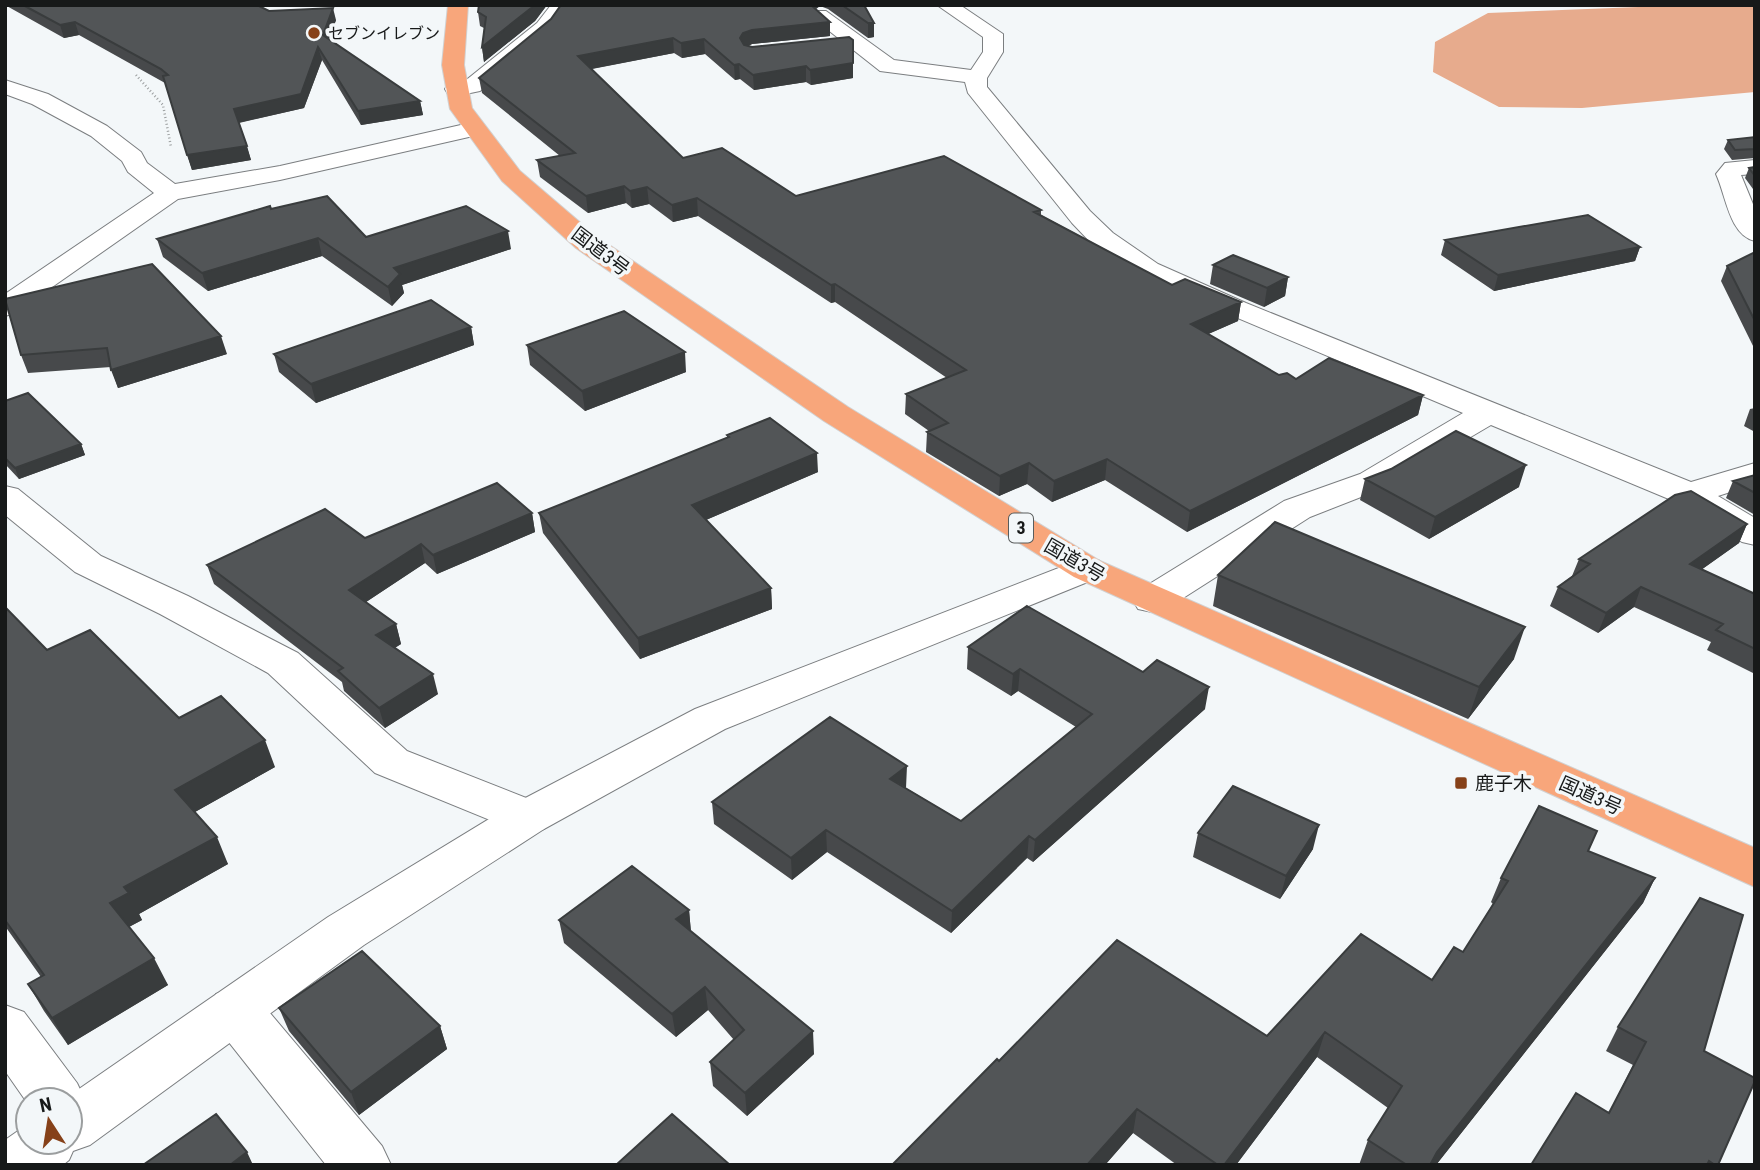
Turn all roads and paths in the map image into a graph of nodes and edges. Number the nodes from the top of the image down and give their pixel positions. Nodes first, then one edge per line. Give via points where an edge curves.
1 (458, 5) edge
2 (561, 5) edge
3 (946, 5) edge
4 (819, 15) edge
5 (855, 42) junction
6 (829, 45) edge
7 (136, 75) edge
8 (976, 77) junction
9 (5, 87) edge
10 (456, 89) junction
11 (474, 129) junction
12 (1755, 167) edge
13 (161, 186) junction
14 (1755, 233) edge
15 (5, 307) edge
16 (1489, 412) junction
17 (1755, 473) edge
18 (1689, 494) junction
19 (5, 497) edge
20 (1755, 534) edge
21 (1087, 569) junction
22 (1153, 600) junction
23 (528, 817) junction
24 (1755, 869) edge
25 (235, 1010) junction
26 (5, 1028) edge
27 (41, 1086) edge
28 (84, 1109) edge
29 (362, 1165) edge

1 - 10 highway, 国道3号 / 3 via 453,65
2 - 10 street via 544,27 472,86
3 - 8 street via 993,34 993,55
4 - 5 street
5 - 6 street
5 - 8 street via 888,66
7 - 13 path via 163,105 171,149
8 - 16 street via 976,88 1081,217 1103,239 1148,270
9 - 13 street via 40,99 99,131
10 - 11 highway, 国道3号 / 3 via 461,109
11 - 13 street via 280,173
11 - 21 highway, 国道3号 / 3 via 511,176 586,243 836,414
12 - 14 street via 1734,168 1728,174
13 - 15 street
16 - 18 street
16 - 22 street via 1372,481 1297,509
17 - 18 street
18 - 20 street
19 - 23 street via 88,564 283,663 391,762
21 - 22 highway, 国道3号 / 3
21 - 23 street via 710,719
22 - 24 highway, 国道3号 / 3
23 - 25 street via 346,931
25 - 28 street
25 - 29 street
26 - 27 street

